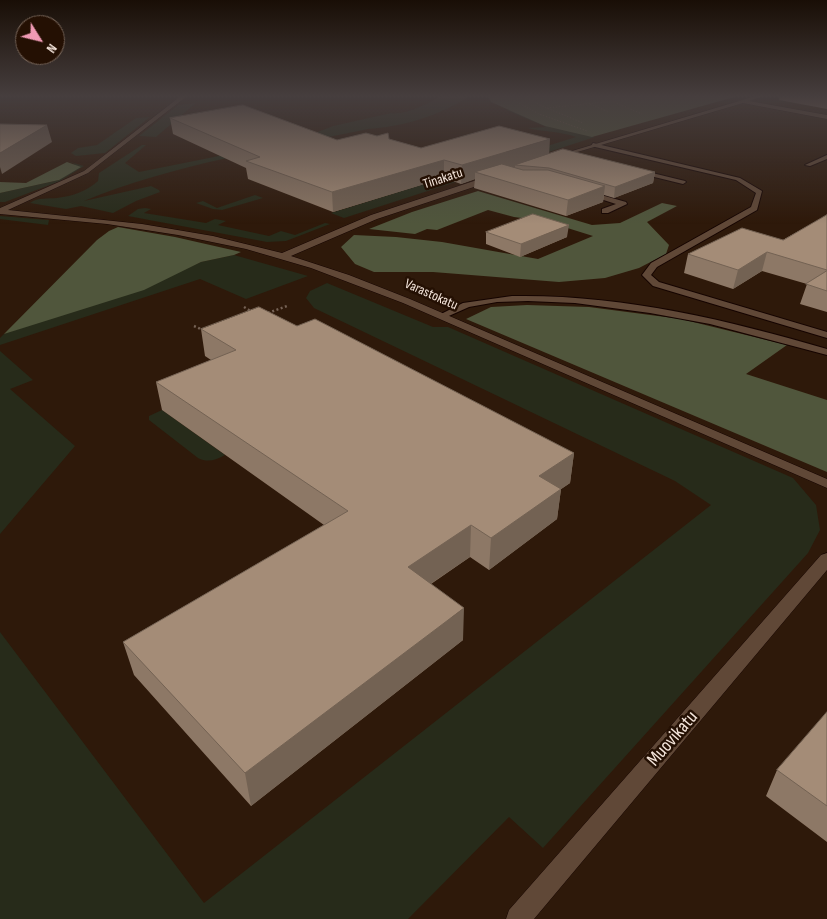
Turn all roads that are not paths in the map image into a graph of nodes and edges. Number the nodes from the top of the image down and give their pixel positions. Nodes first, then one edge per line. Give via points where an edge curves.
1 (129, 139) edge
2 (614, 139) edge
3 (593, 145) junction
4 (567, 154) junction
5 (827, 157) edge
6 (586, 158) edge
7 (550, 159) edge
8 (808, 165) dead end
9 (634, 170) edge
10 (500, 175) edge
11 (683, 182) dead end
12 (576, 190) edge
13 (605, 211) dead end
14 (0, 212) edge
15 (283, 256) junction
16 (442, 316) junction
17 (827, 335) edge
18 (827, 352) edge
19 (827, 484) edge
20 (827, 559) edge
21 (518, 919) edge

1 - 14 street via 86,172
2 - 3 street
3 - 4 street
3 - 17 lane via 738,179 760,192 754,208 654,265 646,275 656,284
4 - 6 lane
4 - 7 street
5 - 8 lane
9 - 11 lane
10 - 15 street, Tinakatu via 374,217
12 - 13 lane via 623,204
14 - 15 street, Varastokatu via 154,228
15 - 16 street, Varastokatu via 394,294
16 - 18 lane via 479,303 561,299 632,306 716,321
16 - 19 street, Varastokatu
20 - 21 street, Muovikatu

